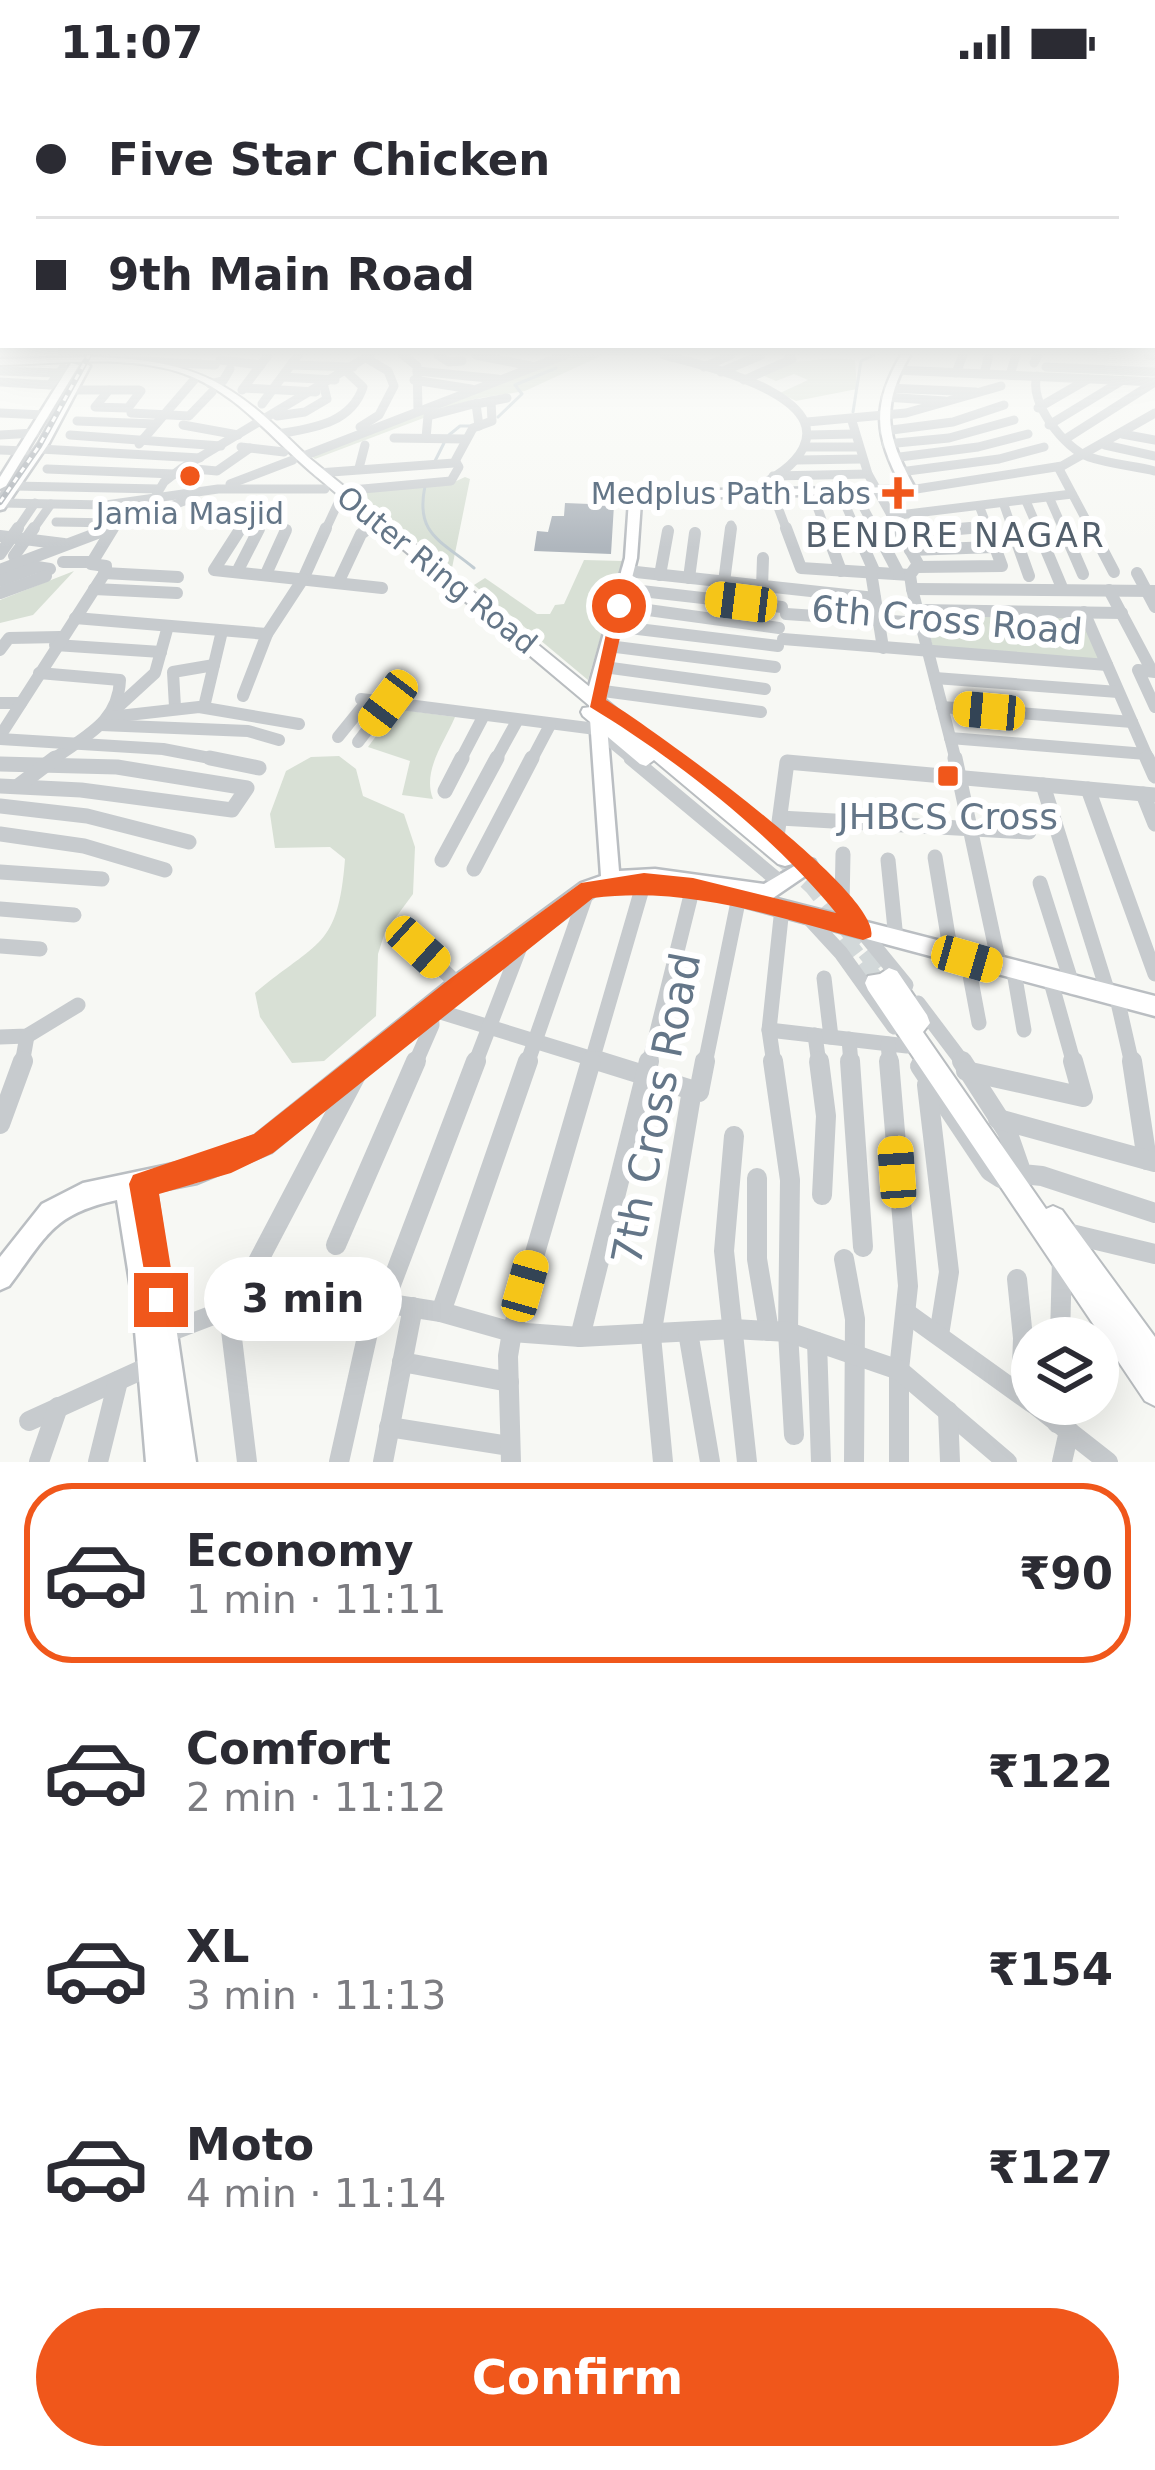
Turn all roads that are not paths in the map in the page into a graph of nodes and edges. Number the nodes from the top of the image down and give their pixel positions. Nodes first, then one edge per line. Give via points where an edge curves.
1 (42, 419) edge
2 (56, 419) edge
3 (159, 419) edge
4 (259, 419) edge
5 (265, 419) edge
6 (266, 419) edge
7 (330, 419) edge
8 (360, 419) edge
9 (371, 419) edge
10 (428, 419) edge
11 (477, 419) edge
12 (492, 419) edge
13 (805, 419) edge
14 (857, 419) edge
15 (888, 419) edge
16 (910, 419) edge
17 (1045, 419) edge
18 (1059, 419) edge
19 (1096, 419) edge
20 (1144, 419) edge
21 (1014, 420) joint
22 (77, 421) dead end
23 (852, 421) junction
24 (807, 422) junction
25 (156, 424) junction
26 (183, 425) dead end
27 (477, 425) junction
28 (1049, 425) junction
29 (462, 426) dead end
30 (35, 434) junction
31 (278, 434) junction
32 (854, 434) junction
33 (1028, 434) junction
34 (1122, 434) junction
35 (0, 435) edge
36 (70, 435) dead end
37 (238, 435) junction
38 (808, 435) junction
39 (430, 438) junction
40 (1067, 438) junction
41 (143, 439) junction
42 (465, 439) junction
43 (1155, 440) edge
44 (223, 445) junction
45 (1105, 445) junction
46 (365, 446) dead end
47 (804, 447) junction
48 (858, 447) junction
49 (1044, 447) junction
50 (250, 448) junction
51 (40, 449) junction
52 (0, 450) edge
53 (25, 451) junction
54 (130, 454) junction
55 (291, 454) junction
56 (1084, 456) junction
57 (1155, 456) edge
58 (200, 458) junction
59 (892, 458) junction
60 (862, 459) junction
61 (796, 460) junction
62 (456, 462) junction
63 (431, 463) junction
64 (0, 465) edge
65 (14, 465) junction
66 (394, 465) junction
67 (1062, 465) junction
68 (359, 468) junction
69 (47, 470) dead end
70 (178, 471) junction
71 (1155, 471) edge
72 (319, 472) junction
73 (900, 472) junction
74 (868, 474) junction
75 (773, 476) junction
76 (7, 486) edge
77 (218, 488) junction
78 (325, 489) junction
79 (910, 490) junction
80 (847, 492) junction
81 (878, 492) junction
82 (156, 494) junction
83 (773, 494) junction
84 (812, 494) junction
85 (1072, 494) junction
86 (755, 495) junction
87 (340, 496) junction
88 (1048, 497) junction
89 (1026, 501) junction
90 (35, 503) junction
91 (51, 504) junction
92 (1, 505) edge
93 (68, 505) junction
94 (1004, 505) junction
95 (980, 508) junction
96 (891, 516) junction
97 (118, 525) junction
98 (243, 525) dead end
99 (731, 525) dead end
100 (371, 527) junction
101 (987, 527) junction
102 (50, 529) dead end
103 (259, 529) dead end
104 (286, 530) dead end
105 (668, 531) dead end
106 (695, 533) dead end
107 (901, 534) junction
108 (5, 536) edge
109 (25, 539) junction
110 (41, 541) junction
111 (69, 544) junction
112 (994, 547) junction
113 (910, 550) junction
114 (0, 554) edge
115 (14, 556) dead end
116 (31, 558) junction
117 (763, 558) dead end
118 (63, 562) dead end
119 (92, 562) junction
120 (784, 567) dead end
121 (801, 568) junction
122 (0, 570) edge
123 (627, 571) junction
124 (841, 571) junction
125 (236, 572) junction
126 (1114, 572) dead end
127 (104, 573) junction
128 (873, 573) junction
129 (1137, 573) dead end
130 (266, 574) junction
131 (1083, 574) dead end
132 (660, 575) junction
133 (910, 576) junction
134 (1029, 576) dead end
135 (178, 577) dead end
136 (303, 578) junction
137 (689, 578) junction
138 (0, 580) edge
139 (338, 583) junction
140 (724, 583) junction
141 (744, 585) junction
142 (762, 587) junction
143 (382, 588) dead end
144 (94, 589) junction
145 (624, 589) junction
146 (1063, 590) junction
147 (1109, 590) junction
148 (1150, 591) edge
149 (0, 593) edge
150 (177, 593) dead end
151 (875, 598) junction
152 (741, 602) junction
153 (619, 606) junction
154 (1155, 608) edge
155 (1084, 612) junction
156 (1122, 613) junction
157 (919, 616) junction
158 (75, 617) junction
159 (879, 620) junction
160 (738, 622) junction
161 (168, 626) junction
162 (613, 626) junction
163 (222, 631) junction
164 (267, 634) junction
165 (780, 638) junction
166 (58, 641) junction
167 (736, 641) junction
168 (608, 646) junction
169 (883, 648) junction
170 (0, 650) edge
171 (161, 652) junction
172 (928, 652) junction
173 (734, 662) junction
174 (214, 665) junction
175 (1107, 665) junction
176 (604, 667) junction
177 (775, 668) dead end
178 (1154, 671) edge
179 (173, 672) junction
180 (39, 674) junction
181 (153, 675) junction
182 (934, 678) junction
183 (731, 684) junction
184 (765, 689) dead end
185 (1118, 692) junction
186 (243, 697) dead end
187 (0, 703) edge
188 (21, 703) junction
189 (388, 703) junction
190 (175, 707) junction
191 (204, 707) junction
192 (729, 707) junction
193 (942, 707) junction
194 (1155, 707) edge
195 (598, 710) junction
196 (761, 712) dead end
197 (110, 716) junction
198 (483, 717) junction
199 (517, 721) junction
200 (1132, 722) junction
201 (299, 724) dead end
202 (550, 725) junction
203 (1, 735) edge
204 (338, 737) dead end
205 (950, 738) junction
206 (279, 740) dead end
207 (358, 742) dead end
208 (76, 744) junction
209 (1145, 754) junction
210 (0, 764) edge
211 (46, 765) junction
212 (260, 768) dead end
213 (1155, 776) edge
214 (960, 777) junction
215 (1043, 785) junction
216 (0, 786) edge
217 (18, 786) junction
218 (1088, 789) junction
219 (445, 791) dead end
220 (1149, 794) edge
221 (0, 806) edge
222 (780, 818) junction
223 (1155, 824) edge
224 (974, 829) junction
225 (1029, 832) dead end
226 (0, 834) edge
227 (777, 837) junction
228 (189, 842) dead end
229 (843, 854) dead end
230 (935, 857) dead end
231 (442, 860) dead end
232 (888, 860) dead end
233 (787, 867) junction
234 (474, 869) dead end
235 (166, 870) dead end
236 (0, 872) edge
237 (102, 879) dead end
238 (644, 882) junction
239 (1040, 883) dead end
240 (601, 885) junction
241 (693, 887) junction
242 (739, 897) junction
243 (842, 905) junction
244 (782, 908) junction
245 (0, 909) edge
246 (74, 915) dead end
247 (806, 915) junction
248 (863, 930) junction
249 (525, 934) junction
250 (896, 939) junction
251 (0, 946) edge
252 (418, 947) dead end
253 (40, 949) dead end
254 (959, 957) junction
255 (1007, 970) junction
256 (1155, 974) edge
257 (824, 978) dead end
258 (882, 980) tunnel mouth
259 (1051, 982) junction
260 (459, 986) junction
261 (1073, 988) junction
262 (1113, 997) junction
263 (78, 1005) dead end
264 (1155, 1006) edge
265 (431, 1009) junction
266 (980, 1024) dead end
267 (486, 1027) junction
268 (769, 1030) junction
269 (1024, 1030) dead end
270 (27, 1036) junction
271 (0, 1037) edge
272 (832, 1037) junction
273 (537, 1042) junction
274 (898, 1045) junction
275 (591, 1059) junction
276 (359, 1068) junction
277 (966, 1071) junction
278 (925, 1075) junction
279 (646, 1076) junction
280 (692, 1090) junction
281 (998, 1119) junction
282 (0, 1124) edge
283 (734, 1136) dead end
284 (1151, 1161) edge
285 (757, 1178) dead end
286 (1019, 1180) junction
287 (135, 1186) junction
288 (822, 1195) dead end
289 (1155, 1213) edge
290 (1062, 1242) junction
291 (336, 1245) dead end
292 (1155, 1254) edge
293 (0, 1276) edge
294 (1017, 1279) dead end
295 (384, 1303) junction
296 (234, 1307) junction
297 (412, 1307) junction
298 (441, 1312) junction
299 (908, 1314) junction
300 (1021, 1317) edge
301 (1060, 1317) edge
302 (733, 1329) junction
303 (512, 1332) junction
304 (688, 1332) junction
305 (778, 1332) junction
306 (939, 1335) junction
307 (651, 1336) junction
308 (580, 1337) junction
309 (818, 1342) junction
310 (162, 1352) junction
311 (856, 1355) junction
312 (1155, 1361) edge
313 (402, 1363) junction
314 (899, 1370) junction
315 (118, 1381) junction
316 (508, 1382) junction
317 (1011, 1387) edge
318 (1155, 1391) edge
319 (58, 1408) junction
320 (947, 1412) junction
321 (29, 1421) dead end
322 (1062, 1425) edge
323 (1068, 1425) edge
324 (389, 1427) junction
325 (794, 1435) dead end
326 (511, 1454) edge
327 (1005, 1461) edge
328 (39, 1462) edge
329 (98, 1462) edge
330 (160, 1462) edge
331 (182, 1462) edge
332 (248, 1462) edge
333 (339, 1462) edge
334 (382, 1462) edge
335 (663, 1462) edge
336 (710, 1462) edge
337 (747, 1462) edge
338 (821, 1462) edge
339 (854, 1462) edge
340 (899, 1462) edge
341 (950, 1462) edge
342 (1062, 1462) edge
343 (1108, 1462) edge

1 - 30 main road
2 - 51 main road
3 - 25 street
4 - 37 street
5 - 55 highway, Outer Ring Road
6 - 31 highway, Outer Ring Road
7 - 31 street
8 - 55 street
9 - 55 street
10 - 39 street
11 - 27 street
12 - 27 street
13 - 24 street
14 - 23 street
15 - 59 main road
16 - 21 street via 949,438
17 - 28 street
18 - 28 street
19 - 40 street
20 - 34 street
21 - 33 street
22 - 25 street
23 - 24 street
23 - 32 street
24 - 38 street
25 - 41 street
26 - 37 street
27 - 29 street
27 - 42 street
28 - 40 street
30 - 35 street
30 - 53 main road
31 - 55 highway, Outer Ring Road
32 - 38 street
32 - 48 street
33 - 49 street
33 - 59 street
34 - 43 street
34 - 45 street
36 - 41 street
37 - 44 street
38 - 47 street
39 - 42 street
39 - 63 street
39 - 66 street via 394,434
40 - 56 street
41 - 44 street
41 - 54 street
42 - 62 street
44 - 50 street
44 - 58 street
45 - 56 street
45 - 57 street
46 - 68 street
47 - 48 street
47 - 61 street
48 - 60 street
49 - 67 street
49 - 73 street
50 - 55 street
50 - 70 street via 217,471
51 - 54 street
51 - 76 main road
52 - 53 street
53 - 65 main road
54 - 58 street
55 - 72 highway, Outer Ring Road
55 - 77 street
55 - 78 highway, Outer Ring Road
56 - 67 street
56 - 71 street
58 - 70 street
59 - 73 main road
60 - 61 street
60 - 74 street
61 - 75 street
62 - 63 street
62 - 87 street via 451,481
63 - 66 street
64 - 65 street
65 - 76 main road
66 - 68 street
67 - 79 street
67 - 85 street
68 - 72 street
69 - 70 street
70 - 82 street
72 - 87 highway, Outer Ring Road
73 - 79 main road
74 - 75 street
74 - 81 street
75 - 86 street
76 - 82 street
76 - 92 main road
77 - 78 street
77 - 82 street
77 - 97 street
78 - 87 highway, Outer Ring Road
79 - 81 main road
80 - 81 main road
80 - 84 main road
80 - 128 street
80 - 133 street
81 - 96 street
82 - 93 street
83 - 84 main road
83 - 86 main road
83 - 121 street
84 - 124 street
85 - 88 street
85 - 126 street
86 - 123 main road via 638,497
87 - 100 highway, Outer Ring Road
87 - 136 street
87 - 195 highway, Outer Ring Road
88 - 89 street
88 - 131 street
89 - 94 street
89 - 146 street
90 - 91 street
90 - 92 street
90 - 108 street
91 - 93 street
91 - 109 street
93 - 97 street via 56,522
94 - 95 street
94 - 134 street
95 - 96 street
95 - 101 street
96 - 107 street
97 - 111 street
97 - 119 street
98 - 125 street via 214,570
99 - 140 street
100 - 139 street
100 - 195 highway, Outer Ring Road
101 - 107 street
101 - 112 street
102 - 110 street
103 - 125 street
104 - 130 street
105 - 132 street
106 - 137 street
107 - 113 street
108 - 109 street
108 - 114 street
109 - 110 street
109 - 115 street
110 - 111 street
110 - 116 street
111 - 116 street
112 - 113 street
112 - 133 street via 1002,566
113 - 133 street
116 - 122 street
117 - 142 street
118 - 119 street
119 - 127 street via 106,566
120 - 121 street
121 - 124 street
123 - 132 street
123 - 145 main road
124 - 128 street
125 - 130 street
127 - 135 street
127 - 144 street
128 - 133 street
128 - 151 street
129 - 148 street
130 - 136 street
132 - 137 street
133 - 146 street
133 - 157 street
136 - 139 street
136 - 164 street
137 - 140 street
138 - 149 street via 37,567 48,572
139 - 143 street
140 - 141 street
141 - 142 street
141 - 152 street
142 - 151 street
144 - 150 street
144 - 158 street
145 - 152 street
145 - 153 main road
146 - 147 street
147 - 148 street
147 - 156 street
148 - 154 street
151 - 159 street
152 - 159 street
152 - 160 street
153 - 160 street
153 - 162 main road
155 - 156 street
155 - 157 street
155 - 175 street
156 - 178 street
157 - 159 street
157 - 172 street
158 - 161 street
158 - 166 street
159 - 169 street
160 - 165 street
160 - 167 street
161 - 163 street
161 - 171 street
162 - 167 street
162 - 168 main road
163 - 164 street
163 - 174 street
164 - 186 street
165 - 167 street
165 - 169 street, 6th Cross Road
166 - 170 street via 9,638
166 - 171 street
166 - 180 street
167 - 173 street
168 - 173 street
168 - 176 main road
169 - 172 street, 6th Cross Road
171 - 181 street
172 - 175 street, 6th Cross Road
172 - 182 street
173 - 177 street
173 - 183 street
174 - 179 street
174 - 191 street
175 - 185 street
176 - 183 street
176 - 195 main road
178 - 194 street via 1138,670
179 - 181 street
179 - 190 street
180 - 188 street
180 - 197 street via 121,680
181 - 197 street
182 - 185 street
182 - 193 street
183 - 184 street
183 - 192 street
185 - 200 street
187 - 188 street
188 - 203 street
189 - 198 street
189 - 204 street via 364,699
189 - 207 street
190 - 191 street
190 - 197 street
191 - 201 street
192 - 195 street
192 - 196 street
193 - 200 street
193 - 205 street
195 - 202 street
195 - 227 street via 639,728
195 - 233 highway
195 - 240 main road
197 - 206 street
197 - 208 street
198 - 199 street
198 - 219 street
199 - 202 street
199 - 231 street
200 - 209 street
202 - 234 street
203 - 208 street
205 - 209 street
205 - 214 street
208 - 211 street
208 - 212 street via 163,748
209 - 213 street
210 - 211 street
211 - 217 street
211 - 217 street via 117,767 248,788 232,810
214 - 215 street
214 - 222 street via 788,762
214 - 224 street
215 - 218 street
215 - 262 street
216 - 217 street
218 - 220 street
218 - 256 street
220 - 223 street
221 - 228 street via 87,816
222 - 224 street
222 - 227 street
224 - 225 street
224 - 255 street
226 - 235 street via 84,846
227 - 233 street
229 - 243 street
230 - 254 street
232 - 250 street
233 - 240 main road via 761,893 641,875
233 - 243 street
236 - 237 street
238 - 240 main road
238 - 241 main road
238 - 275 street
239 - 261 street
240 - 249 main road
240 - 273 street
241 - 242 main road
241 - 279 street
242 - 244 main road
242 - 280 street, 7th Cross Road via 699,1092
243 - 248 street
244 - 247 main road
244 - 268 street
245 - 246 street
247 - 248 main road
247 - 274 street via 841,953
248 - 250 main road
248 - 277 street
249 - 260 main road
249 - 267 street
250 - 254 main road
251 - 253 street
252 - 260 street
254 - 255 main road
254 - 266 street
255 - 259 main road
255 - 269 street
257 - 272 street
258 - 286 highway
259 - 261 main road
259 - 277 street via 1083,1097
260 - 265 main road
261 - 262 main road
262 - 264 main road
262 - 284 street
263 - 270 street
265 - 267 street
265 - 276 main road
265 - 291 street via 432,1025
267 - 273 street
267 - 295 street
268 - 272 street
268 - 305 street via 790,1180
270 - 271 street
270 - 282 street
272 - 274 street
272 - 288 street
272 - 311 street
273 - 275 street
273 - 298 street
274 - 278 street
274 - 299 street
275 - 279 street
275 - 303 street
276 - 287 main road via 263,1144
276 - 296 street
277 - 281 street
278 - 286 street via 990,1171
278 - 306 street via 949,1272
279 - 280 street
279 - 308 street
280 - 307 street, 7th Cross Road
281 - 284 street
281 - 286 street via 1020,1154
283 - 302 street via 724,1251
285 - 305 street via 757,1259
286 - 289 street via 1042,1176
286 - 290 highway
287 - 293 main road via 83,1195 50,1212
287 - 310 main road
290 - 292 street
290 - 301 street
290 - 312 highway
290 - 318 highway
294 - 300 street
295 - 297 street
295 - 333 street via 369,1328
296 - 310 street
296 - 332 street
297 - 298 street
297 - 313 street
298 - 303 street
299 - 306 street
299 - 314 street
302 - 304 street
302 - 305 street
302 - 337 street
303 - 308 street
303 - 316 street
304 - 307 street
304 - 336 street
305 - 309 street
305 - 325 street
306 - 317 street
307 - 308 street
307 - 335 street, 7th Cross Road
309 - 311 street
309 - 338 street
310 - 315 street
310 - 330 main road
310 - 331 main road
311 - 314 street
311 - 339 street
313 - 316 street
313 - 324 street
314 - 320 street
314 - 340 street
315 - 319 street
315 - 329 street
316 - 326 street
319 - 321 street
319 - 328 street
320 - 327 street
320 - 341 street
322 - 342 street
323 - 343 street
324 - 326 street
324 - 334 street

